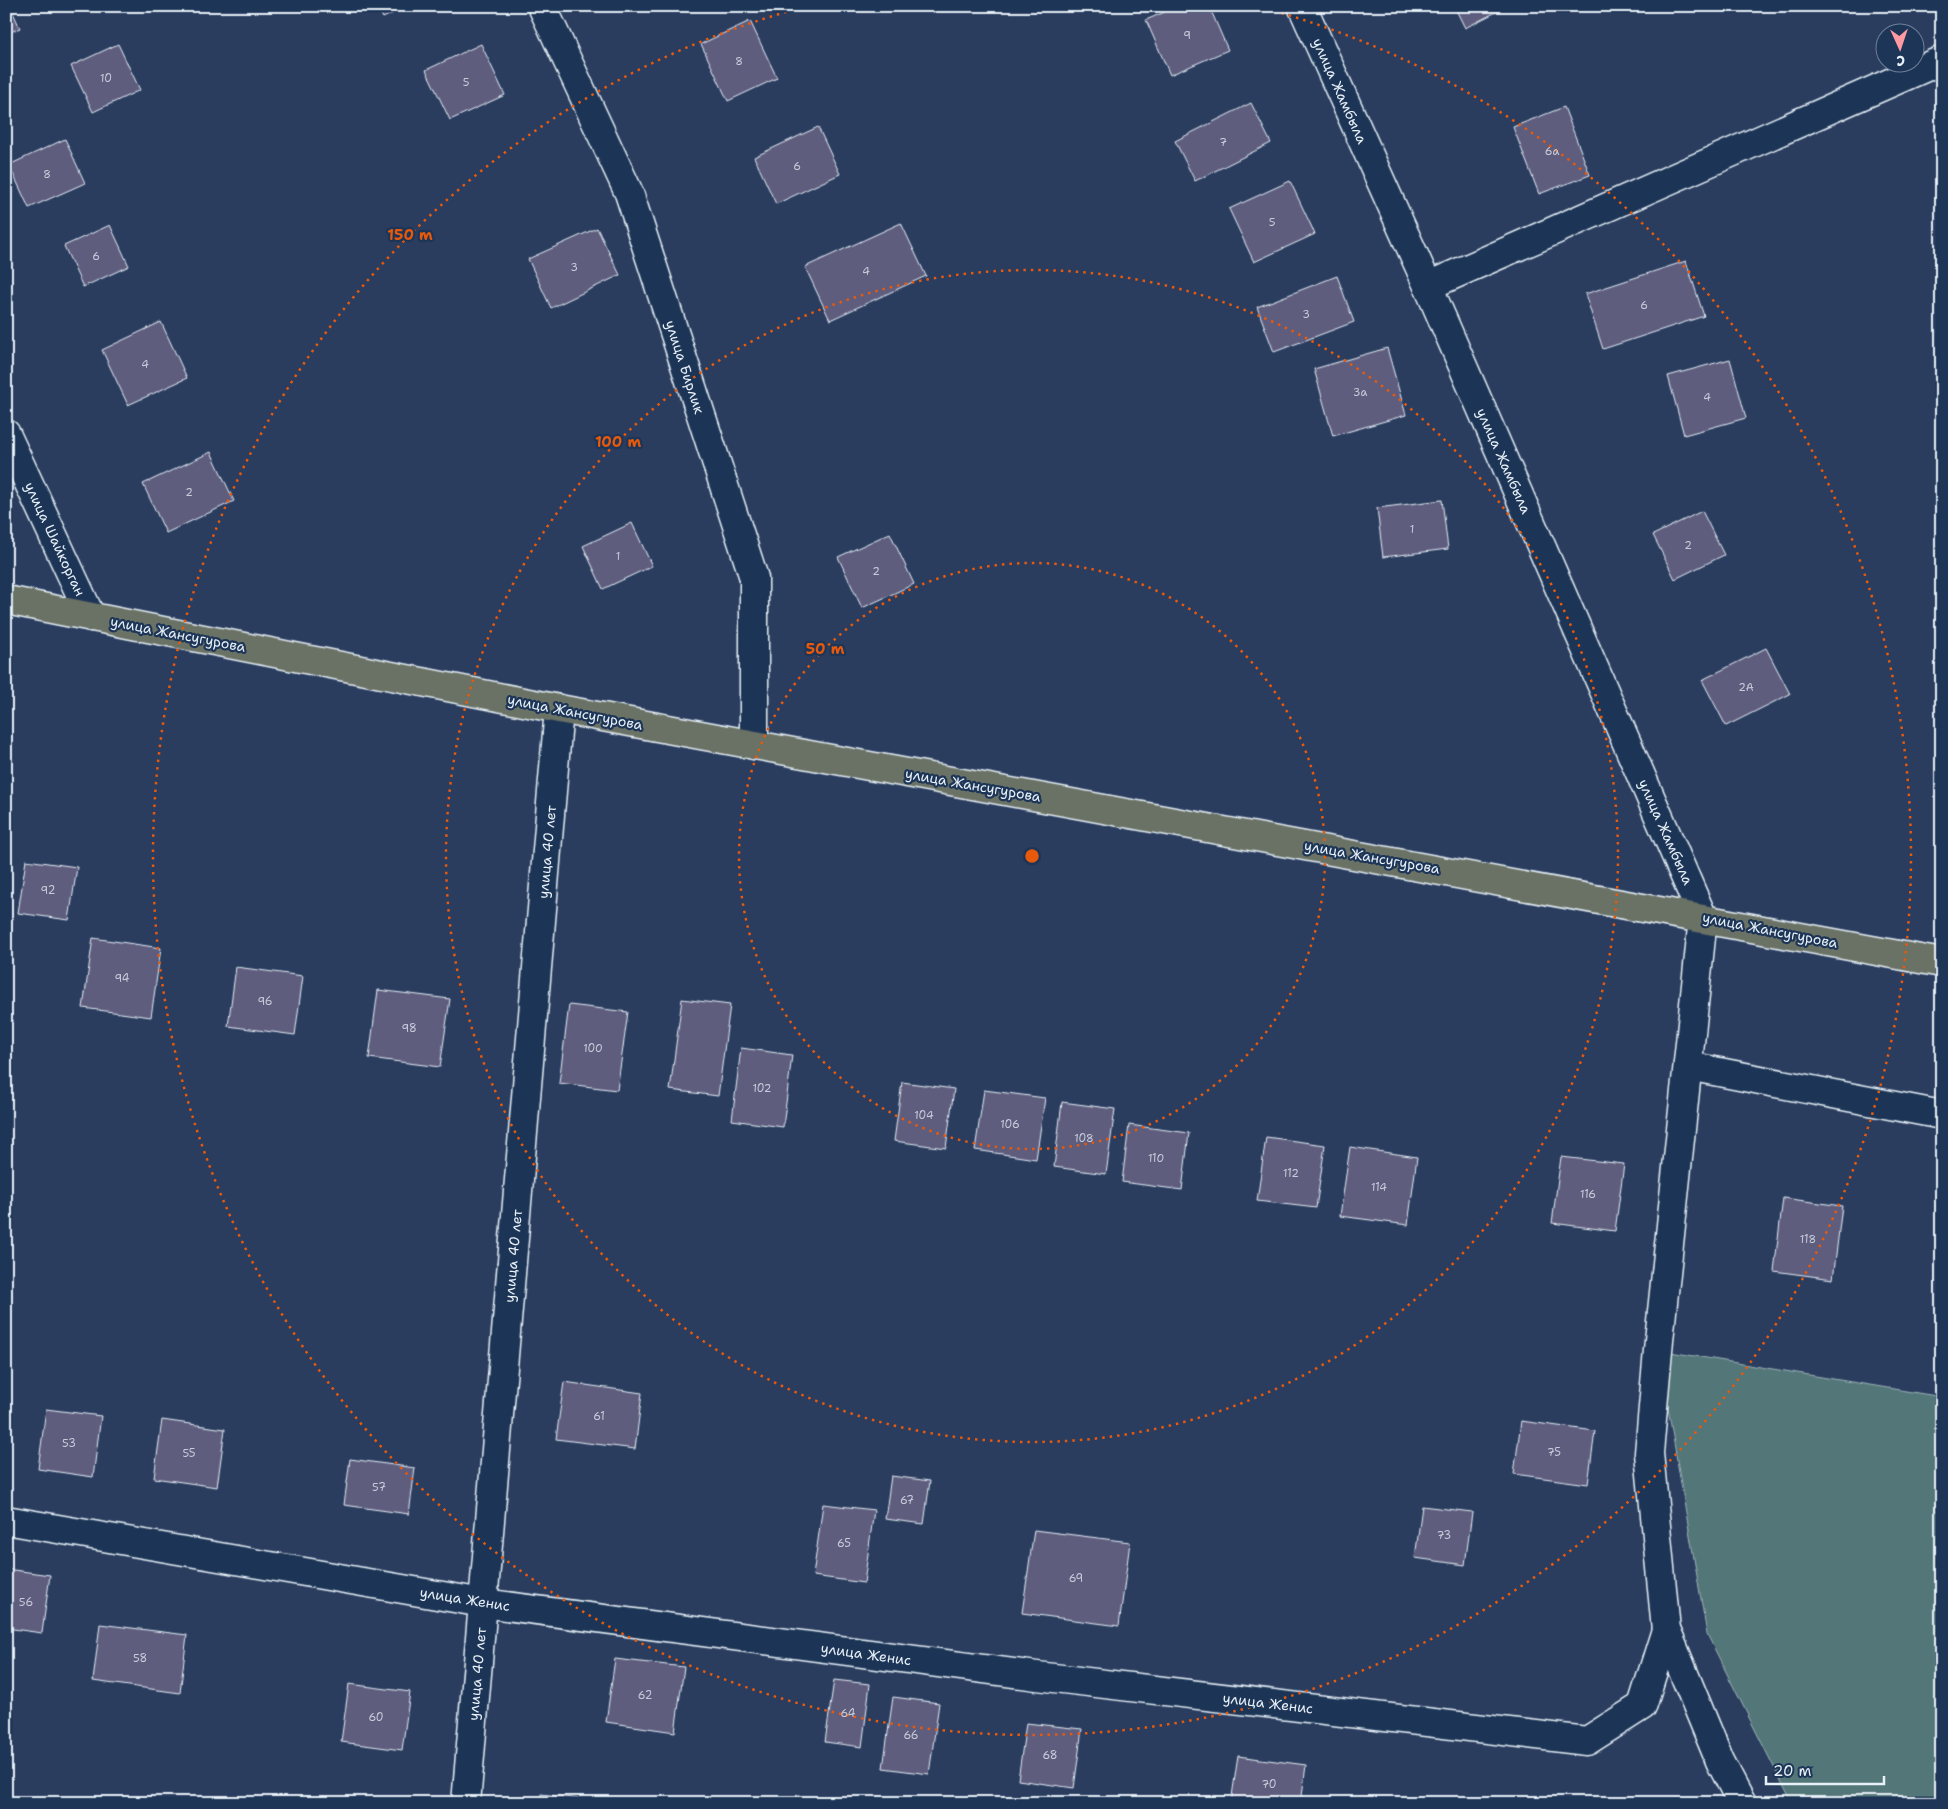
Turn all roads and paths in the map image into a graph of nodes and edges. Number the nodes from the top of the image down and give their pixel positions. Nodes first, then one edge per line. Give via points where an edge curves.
1 (542, 6) edge
2 (1302, 6) edge
3 (1942, 60) edge
4 (1428, 286) junction
5 (6, 434) edge
6 (6, 600) edge
7 (92, 617) junction
8 (559, 709) junction
9 (754, 745) junction
10 (1703, 918) junction
11 (1942, 963) edge
12 (1688, 1066) junction
13 (1942, 1115) edge
14 (6, 1520) edge
15 (483, 1603) junction
16 (1666, 1630) junction
17 (466, 1803) edge
18 (1742, 1803) edge

1 - 9 street, улица Бирлик via 628,193 754,578
2 - 4 street, улица Жамбыла
3 - 4 street
4 - 10 street, улица Жамбыла
5 - 7 street, улица Шайкорган
6 - 7 main road, улица Жансугурова
7 - 8 main road, улица Жансугурова
8 - 9 main road, улица Жансугурова
8 - 15 street, улица 40 лет
9 - 10 main road, улица Жансугурова
10 - 11 main road, улица Жансугурова
10 - 12 street
12 - 13 street
12 - 16 street via 1649,1453
14 - 15 street, улица Женис
15 - 16 street, улица Женис via 1038,1676 1587,1741 1642,1706
15 - 17 street, улица 40 лет
16 - 18 street via 1720,1761

